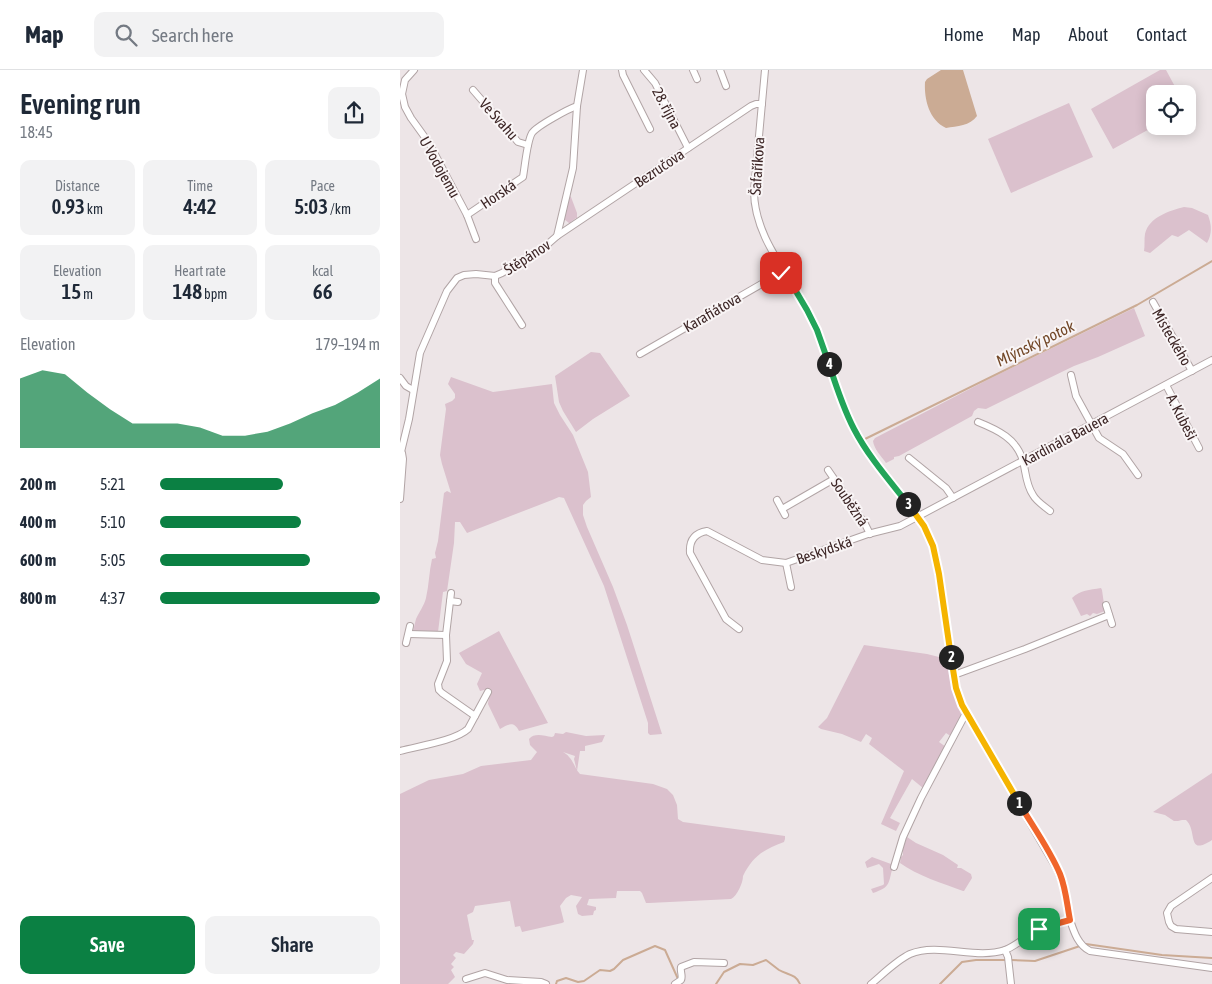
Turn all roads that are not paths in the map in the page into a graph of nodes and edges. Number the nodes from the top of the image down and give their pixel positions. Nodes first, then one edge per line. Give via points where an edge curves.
1 (414, 70) edge
2 (583, 70) edge
3 (622, 70) edge
4 (644, 70) edge
5 (693, 70) edge
6 (720, 70) edge
7 (765, 70) edge
8 (697, 79) dead end
9 (726, 86) dead end
10 (473, 90) dead end
11 (762, 104) junction
12 (577, 106) junction
13 (650, 129) dead end
14 (528, 145) junction
15 (688, 148) junction
16 (467, 215) junction
17 (557, 236) junction
18 (476, 240) dead end
19 (784, 271) junction
20 (495, 276) junction
21 (1153, 302) dead end
22 (522, 325) dead end
23 (640, 354) dead end
24 (1212, 360) edge
25 (1192, 371) junction
26 (1071, 376) dead end
27 (400, 378) edge
28 (1166, 385) junction
29 (413, 390) junction
30 (978, 422) dead end
31 (1092, 424) junction
32 (1199, 448) dead end
33 (401, 454) edge
34 (908, 458) dead end
35 (1023, 461) junction
36 (828, 470) dead end
37 (1138, 475) dead end
38 (834, 479) junction
39 (953, 498) junction
40 (400, 499) edge
41 (776, 500) dead end
42 (1050, 511) dead end
43 (918, 517) junction
44 (870, 534) junction
45 (786, 563) junction
46 (791, 587) dead end
47 (451, 593) dead end
48 (450, 601) junction
49 (458, 602) dead end
50 (1106, 605) dead end
51 (1109, 615) junction
52 (1112, 624) dead end
53 (739, 629) dead end
54 (446, 635) junction
55 (406, 643) dead end
56 (954, 675) junction
57 (488, 692) dead end
58 (966, 713) junction
59 (475, 716) junction
60 (400, 751) edge
61 (894, 867) dead end
62 (1212, 878) edge
63 (1070, 920) junction
64 (1212, 932) edge
65 (1005, 950) junction
66 (724, 963) dead end
67 (1212, 968) edge
68 (466, 979) dead end
69 (678, 982) edge
70 (546, 984) edge
71 (870, 984) edge
72 (1011, 984) edge

1 - 16 street, U Vodojemu via 405,80 402,94 405,107 429,143
2 - 12 street, Štěpánov
3 - 13 street
4 - 15 street, 28. října via 655,83
5 - 8 street
6 - 9 street
7 - 11 street, Šafaříkova
10 - 14 street, Ve Svahu via 518,142
11 - 15 street, Bezručova via 751,106
11 - 19 street, Šafaříkova via 754,183 755,205 764,234
12 - 14 street, Horská via 532,133
12 - 17 street, Štěpánov via 569,188
14 - 16 street, Horská via 523,177
15 - 17 street, Bezručova
16 - 18 street, U Vodojemu
17 - 20 street, Štěpánov via 541,250
19 - 23 street, Karafiátova
19 - 43 street, Šafaříkova via 813,321 856,433
20 - 22 street via 495,283
20 - 29 street, Štěpánov via 470,274 457,278 451,284 420,353
21 - 25 street, Místeckého
24 - 25 street, Kardinála Bauera
25 - 28 street, Kardinála Bauera
26 - 31 street via 1076,396
27 - 29 street
28 - 31 street, Kardinála Bauera
28 - 32 street, A. Kubeši
29 - 33 street, Štěpánov
30 - 35 street via 1007,436
31 - 35 street, Kardinála Bauera
31 - 37 street via 1099,438 1123,454
33 - 40 street, Štěpánov
34 - 39 street via 946,488
35 - 39 street, Kardinála Bauera
35 - 42 street via 1033,496
36 - 38 street, Souběžná
38 - 41 street via 783,512
38 - 44 street, Souběžná
39 - 43 street, Kardinála Bauera
43 - 44 street, Beskydská
43 - 56 street, Šafaříkova via 935,551
44 - 45 street, Beskydská
45 - 46 street
45 - 53 street, Beskydská via 762,560 707,532 701,532 691,541 690,552 726,619
47 - 48 street
48 - 49 street
48 - 54 street
50 - 51 street
51 - 52 street
51 - 56 street
54 - 55 street via 410,630
54 - 59 street via 446,661 439,690
56 - 58 street, Šafaříkova
57 - 59 street
58 - 61 street via 903,836
58 - 63 street, Šafaříkova via 1057,869 1064,886
59 - 60 street via 468,729 459,735
62 - 64 street via 1171,906 1167,913 1171,926 1176,929
63 - 65 street via 1042,928
63 - 67 street, Šafaříkova via 1081,945 1088,951
65 - 71 street via 981,953 943,950 911,954
65 - 72 street
66 - 69 street via 700,962 681,967
68 - 70 street via 485,973 507,980

